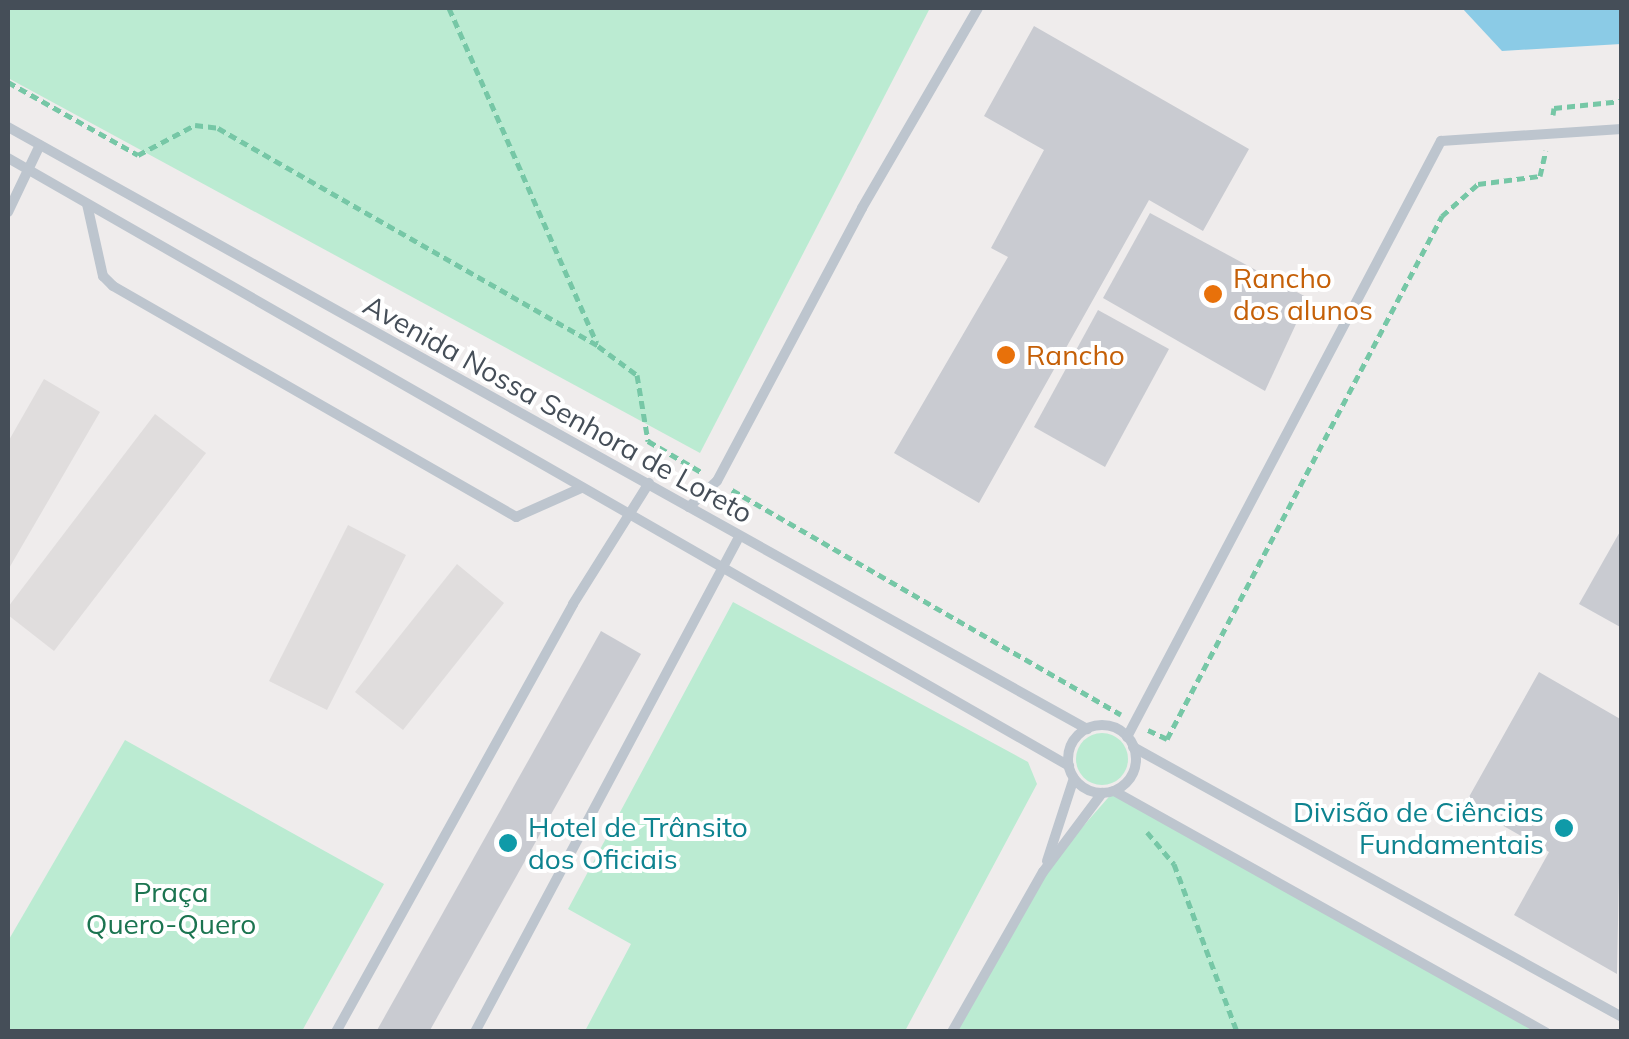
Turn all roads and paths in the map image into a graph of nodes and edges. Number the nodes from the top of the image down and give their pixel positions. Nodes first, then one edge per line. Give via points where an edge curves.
1 (449, 8) edge
2 (978, 8) edge
3 (8, 82) edge
4 (1622, 101) edge
5 (8, 127) edge
6 (1622, 129) edge
7 (1551, 133) junction
8 (40, 145) junction
9 (8, 158) edge
10 (28, 170) junction
11 (87, 204) junction
12 (8, 212) edge
13 (598, 346) junction
14 (717, 481) junction
15 (648, 483) junction
16 (581, 488) junction
17 (689, 507) junction
18 (628, 516) junction
19 (739, 537) junction
20 (722, 568) junction
21 (1134, 723) junction
22 (1088, 729) junction
23 (1130, 742) junction
24 (1069, 766) junction
25 (1074, 778) junction
26 (1108, 792) junction
27 (1138, 820) dead end
28 (1044, 872) junction
29 (1622, 1017) edge
30 (956, 1029) edge
31 (336, 1032) edge
32 (475, 1032) edge
33 (1237, 1032) edge
34 (1546, 1032) edge

1 - 13 path
2 - 14 lane
3 - 13 path via 138,154 194,125 218,128
4 - 7 path via 1554,108
5 - 8 lane, Avenida Nossa Senhora de Loreto
6 - 7 lane
7 - 21 lane via 1441,141
7 - 21 path via 1540,176 1478,184 1442,216 1167,739
8 - 10 lane
8 - 15 lane, Avenida Nossa Senhora de Loreto
9 - 10 lane, Avenida Nossa Senhora de Loreto
10 - 11 lane, Avenida Nossa Senhora de Loreto
10 - 12 lane
11 - 16 lane, Avenida Nossa Senhora de Loreto
11 - 16 lane via 102,276 113,286 516,516
13 - 14 path via 637,375 648,441
14 - 17 lane
14 - 21 path
15 - 17 lane, Avenida Nossa Senhora de Loreto
15 - 18 lane
16 - 18 lane, Avenida Nossa Senhora de Loreto
17 - 19 lane, Avenida Nossa Senhora de Loreto
18 - 20 lane, Avenida Nossa Senhora de Loreto
18 - 31 lane
19 - 20 lane
19 - 22 lane, Avenida Nossa Senhora de Loreto
20 - 24 lane, Avenida Nossa Senhora de Loreto
20 - 32 lane
21 - 23 lane
22 - 23 lane via 1109,726
22 - 24 lane via 1072,744
23 - 26 lane via 1130,778
23 - 29 lane
24 - 25 lane
25 - 26 lane
25 - 28 lane
26 - 28 lane
26 - 34 lane
27 - 33 path via 1174,864
28 - 30 lane

